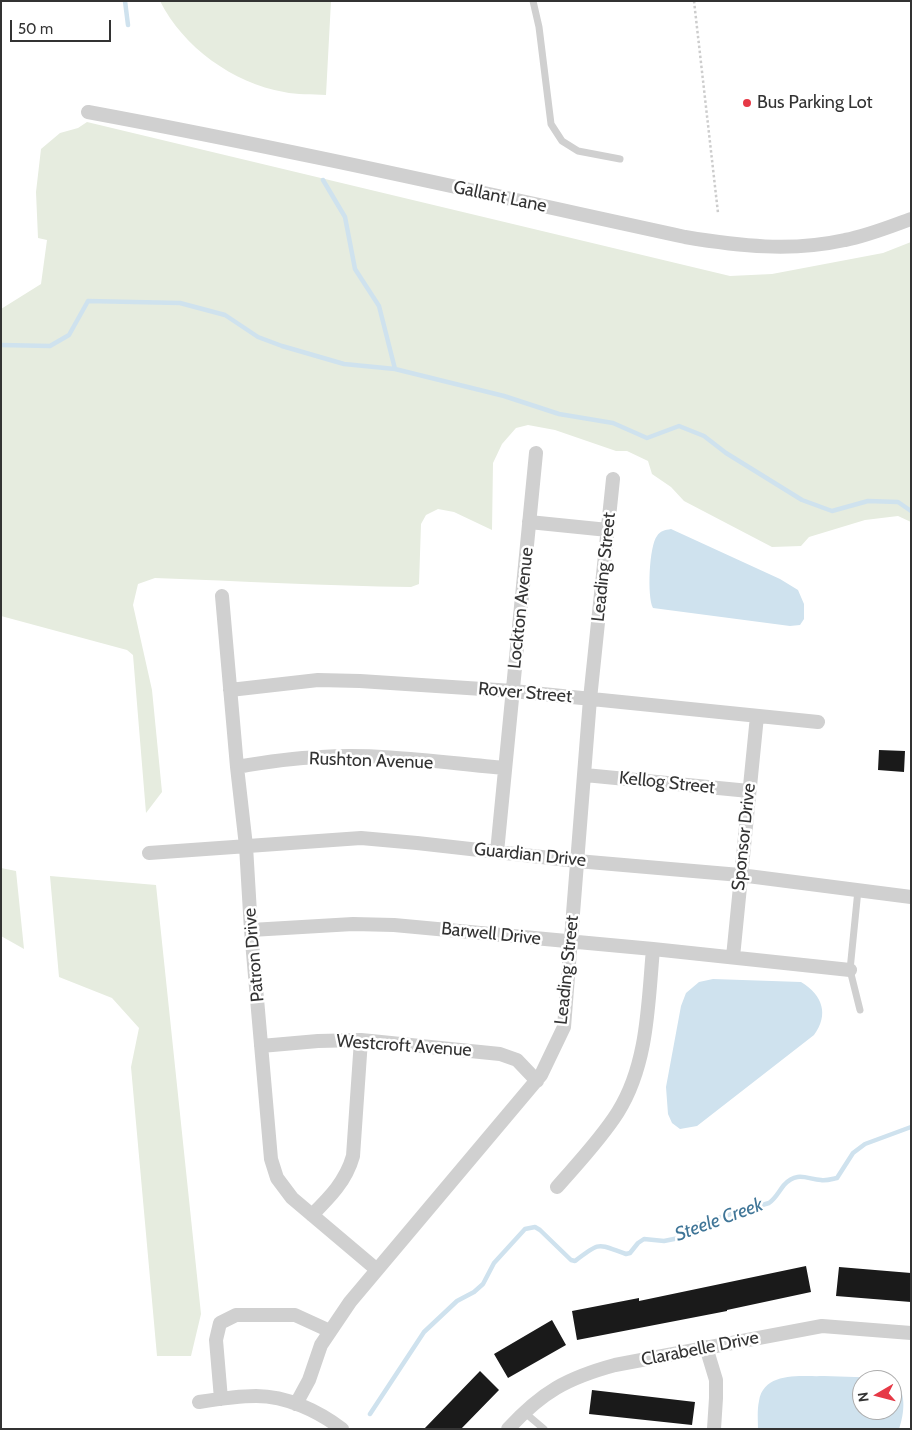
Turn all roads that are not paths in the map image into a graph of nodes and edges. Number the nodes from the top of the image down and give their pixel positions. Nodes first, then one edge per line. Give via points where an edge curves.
1 (533, 1) edge
2 (88, 112) dead end
3 (620, 159) dead end
4 (911, 219) edge
5 (536, 453) dead end
6 (613, 479) dead end
7 (529, 522) junction
8 (608, 530) junction
9 (222, 596) dead end
10 (230, 690) junction
11 (513, 691) junction
12 (590, 699) junction
13 (757, 716) junction
14 (818, 722) dead end
15 (237, 767) junction
16 (505, 768) junction
17 (585, 775) junction
18 (749, 791) junction
19 (246, 846) junction
20 (497, 852) junction
21 (149, 854) dead end
22 (577, 861) junction
23 (740, 875) junction
24 (858, 890) junction
25 (911, 897) edge
26 (251, 930) junction
27 (570, 942) junction
28 (653, 949) junction
29 (733, 957) junction
30 (850, 970) junction
31 (860, 1010) dead end
32 (361, 1040) junction
33 (261, 1046) junction
34 (537, 1081) junction
35 (557, 1187) dead end
36 (312, 1215) junction
37 (376, 1269) junction
38 (330, 1331) junction
39 (911, 1333) edge
40 (706, 1347) junction
41 (221, 1399) junction
42 (199, 1402) dead end
43 (296, 1404) junction
44 (524, 1412) junction
45 (342, 1429) edge
46 (508, 1429) edge
47 (544, 1429) edge
48 (714, 1429) edge

1 - 3 lane via 539,26 550,124 562,141 578,151
2 - 4 street, Gallant Lane via 736,245 789,247 828,244
5 - 7 street, Lockton Avenue
6 - 8 street, Leading Street
7 - 8 street
7 - 11 street, Lockton Avenue
8 - 12 street, Leading Street
9 - 10 street, Patron Drive
10 - 11 street, Rover Street via 318,680
10 - 15 street, Patron Drive
11 - 12 street, Rover Street
11 - 16 street, Lockton Avenue
12 - 13 street, Rover Street
12 - 17 street, Leading Street
13 - 14 street, Rover Street
13 - 18 street, Sponsor Drive
15 - 16 street, Rushton Avenue via 332,756
15 - 19 street, Patron Drive
16 - 20 street, Lockton Avenue
17 - 18 street, Kellog Street
17 - 22 street, Leading Street
18 - 23 street, Sponsor Drive
19 - 20 street, Guardian Drive via 361,838
19 - 21 street, Guardian Drive
19 - 26 street, Patron Drive
20 - 22 street, Guardian Drive
22 - 23 street, Guardian Drive
22 - 27 street, Leading Street
23 - 24 street, Guardian Drive
23 - 29 street, Sponsor Drive
24 - 25 street, Guardian Drive
24 - 30 lane
26 - 27 street, Barwell Drive via 394,925
26 - 33 street, Patron Drive
27 - 28 street, Barwell Drive
27 - 34 street, Leading Street via 564,1027
28 - 29 street, Barwell Drive
28 - 35 street via 646,1032 629,1090 618,1113
29 - 30 street, Barwell Drive
30 - 31 lane
32 - 33 street, Westcroft Avenue
32 - 34 street, Westcroft Avenue via 500,1054 517,1060
32 - 36 street via 351,1164 339,1185
33 - 36 street, Patron Drive via 271,1159 276,1178
34 - 37 street, Leading Street
36 - 37 street, Patron Drive
37 - 38 street, Leading Street
38 - 41 street via 295,1316 236,1314 220,1324 216,1340
38 - 43 street, Leading Street
39 - 40 street, Clarabelle Drive via 822,1326
40 - 44 street, Clarabelle Drive via 582,1374 546,1394
40 - 48 street via 716,1380
41 - 42 street
41 - 43 street via 273,1397
43 - 45 street via 326,1417
44 - 46 street, Clarabelle Drive
44 - 47 lane

